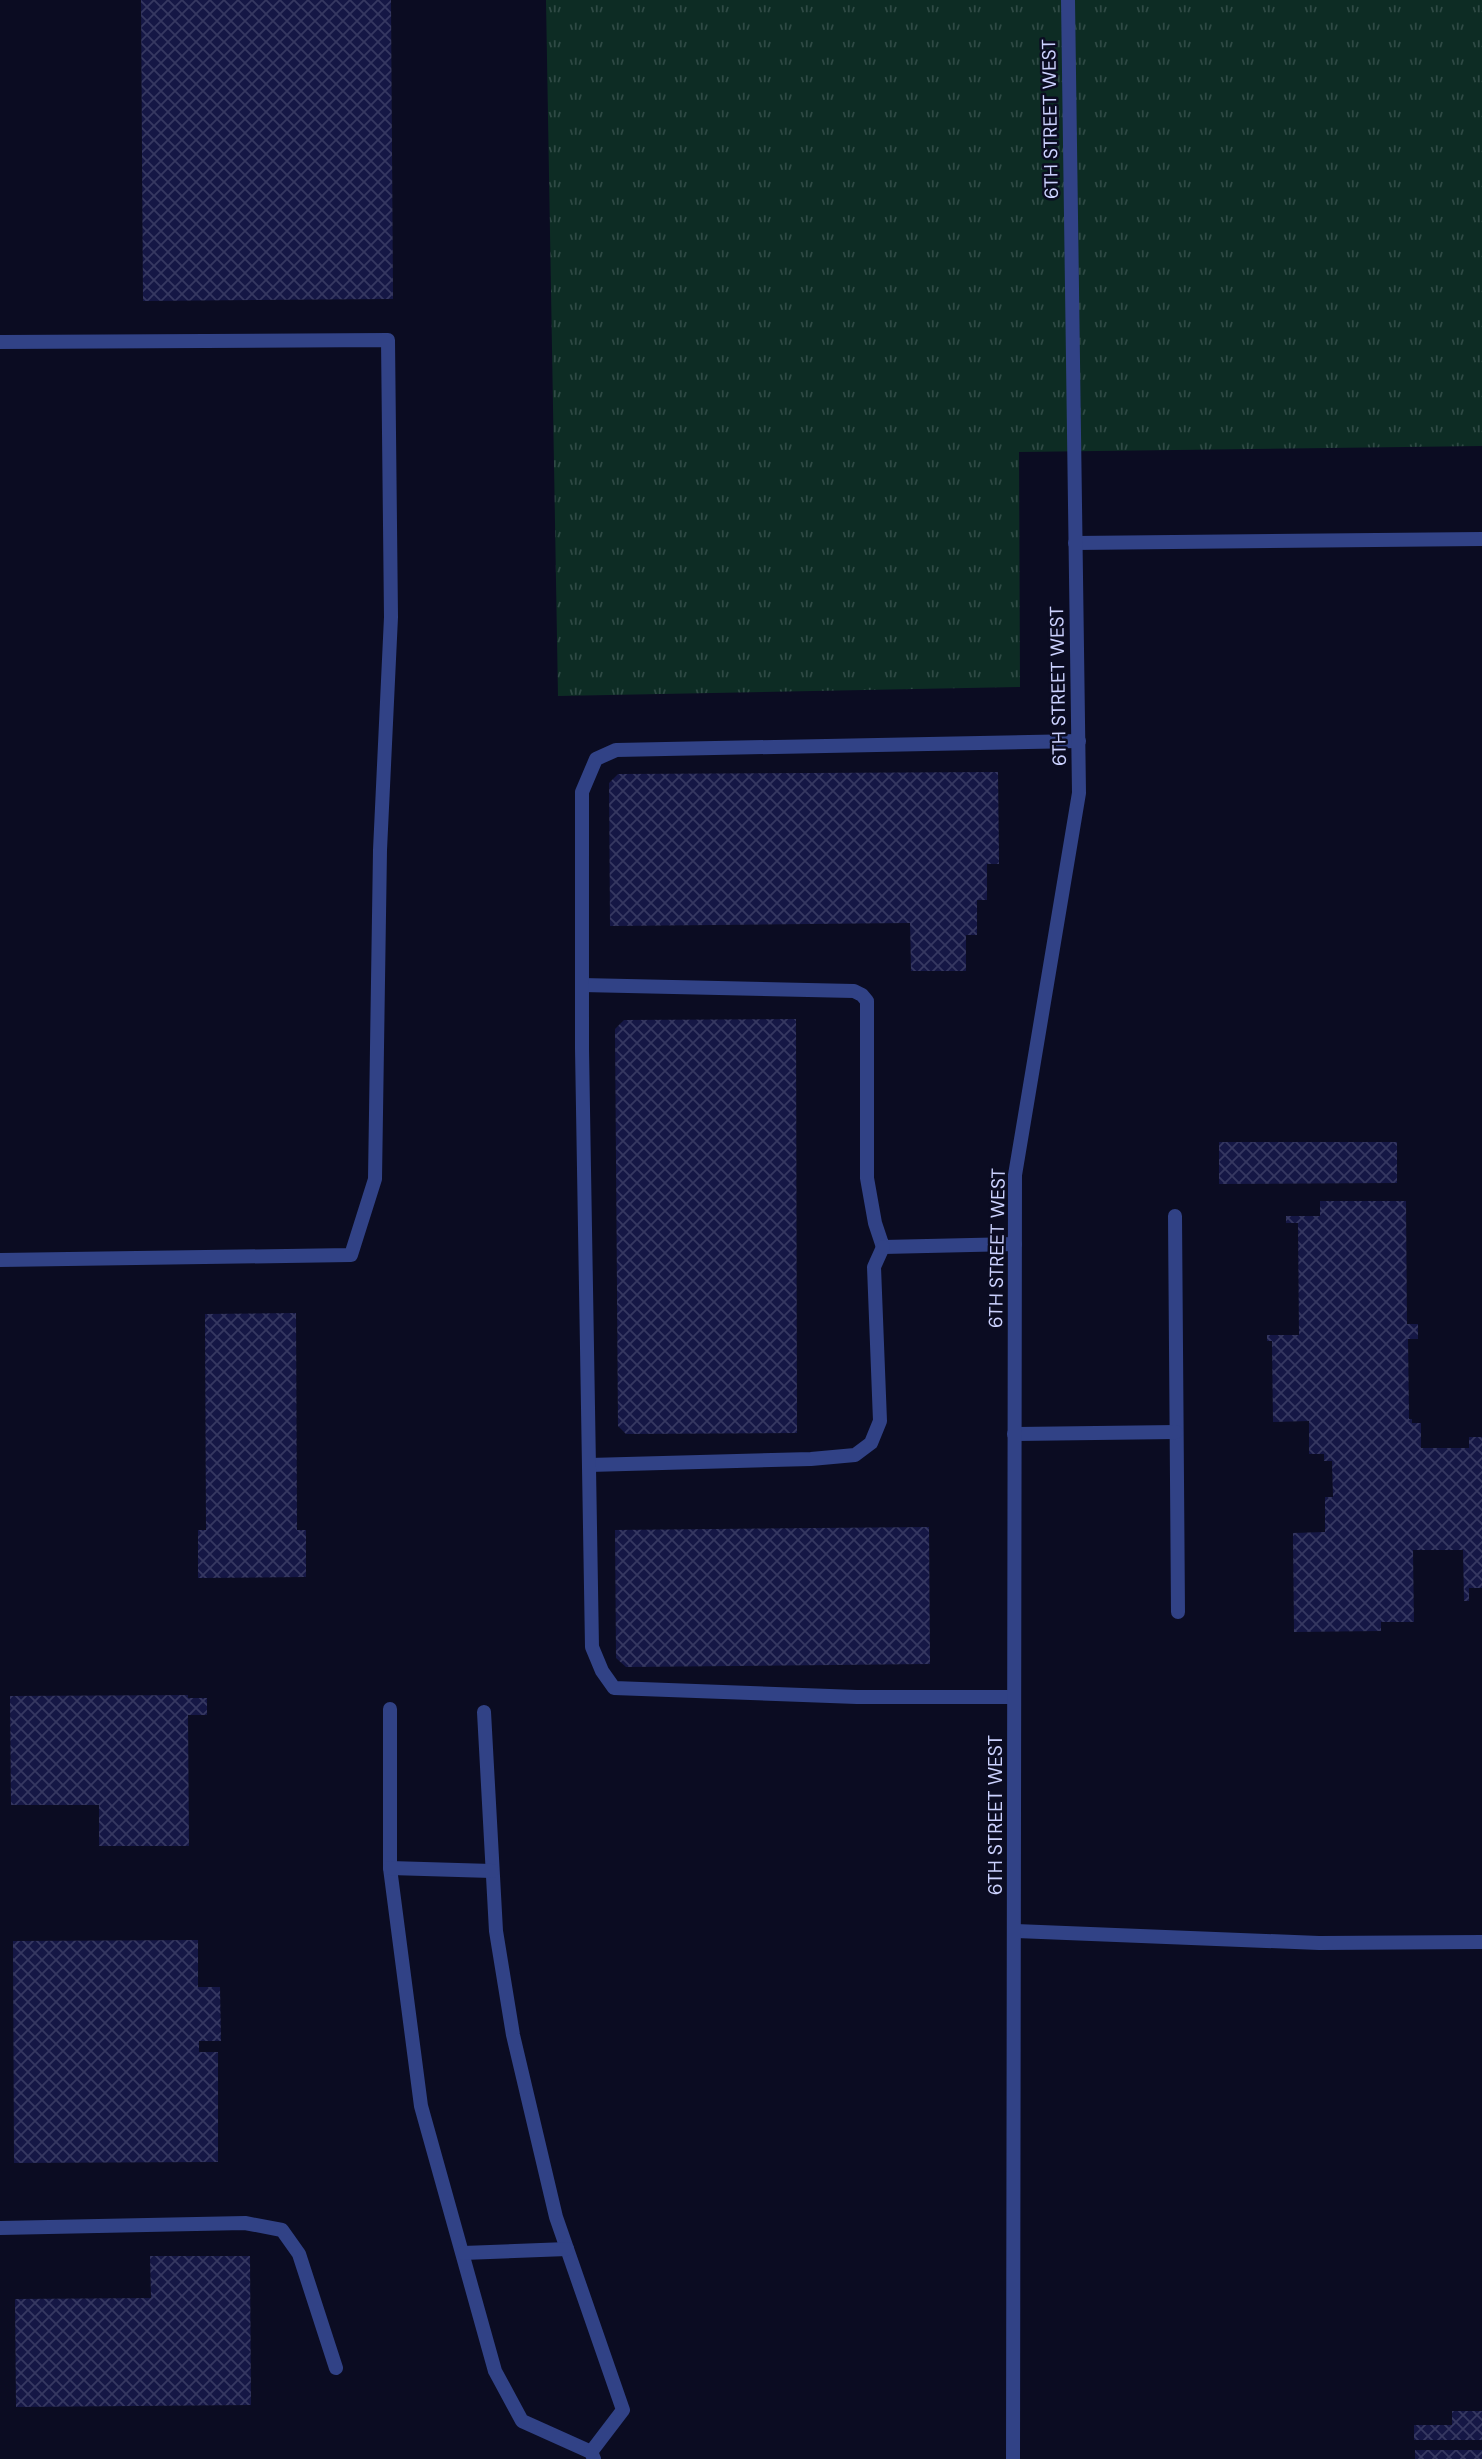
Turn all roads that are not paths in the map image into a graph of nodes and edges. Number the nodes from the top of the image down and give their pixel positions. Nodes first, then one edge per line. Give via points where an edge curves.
1 (1068, 0) edge
2 (0, 342) edge
3 (1482, 539) edge
4 (1076, 543) junction
5 (1079, 741) junction
6 (582, 985) junction
7 (1175, 1216) dead end
8 (1015, 1244) junction
9 (883, 1247) junction
10 (0, 1260) edge
11 (1177, 1432) junction
12 (1014, 1434) junction
13 (589, 1465) junction
14 (1178, 1612) dead end
15 (1014, 1697) junction
16 (390, 1709) dead end
17 (484, 1712) dead end
18 (390, 1868) junction
19 (492, 1871) junction
20 (1014, 1931) junction
21 (1482, 1942) edge
22 (0, 2228) edge
23 (567, 2249) junction
24 (463, 2253) junction
25 (336, 2368) dead end
26 (592, 2456) edge
27 (1013, 2459) edge

1 - 4 street, 6TH STREET WEST
2 - 10 street via 388,340 391,617 380,850 375,1179 351,1255
3 - 4 street
4 - 5 street, 6TH STREET WEST
5 - 6 street via 654,748 616,750 596,759 582,792
5 - 8 street, 6TH STREET WEST via 1079,793 1015,1175
6 - 9 street via 862,995 867,1001 867,1178
6 - 13 street
7 - 11 street
8 - 9 street
8 - 12 street, 6TH STREET WEST
9 - 13 street via 873,1267 880,1421 871,1443 855,1455
11 - 12 street
11 - 14 street
12 - 15 street, 6TH STREET WEST
13 - 15 street via 592,1647 614,1688 857,1697
15 - 20 street, 6TH STREET WEST
16 - 18 street
17 - 19 street
18 - 19 street
18 - 24 street via 421,2106
19 - 23 street via 496,1931 513,2035
20 - 21 street via 1319,1943
20 - 27 street, 6TH STREET WEST
22 - 25 street via 244,2223 282,2230 299,2254
23 - 24 street
23 - 26 street via 623,2410
24 - 26 street via 495,2371 522,2421

